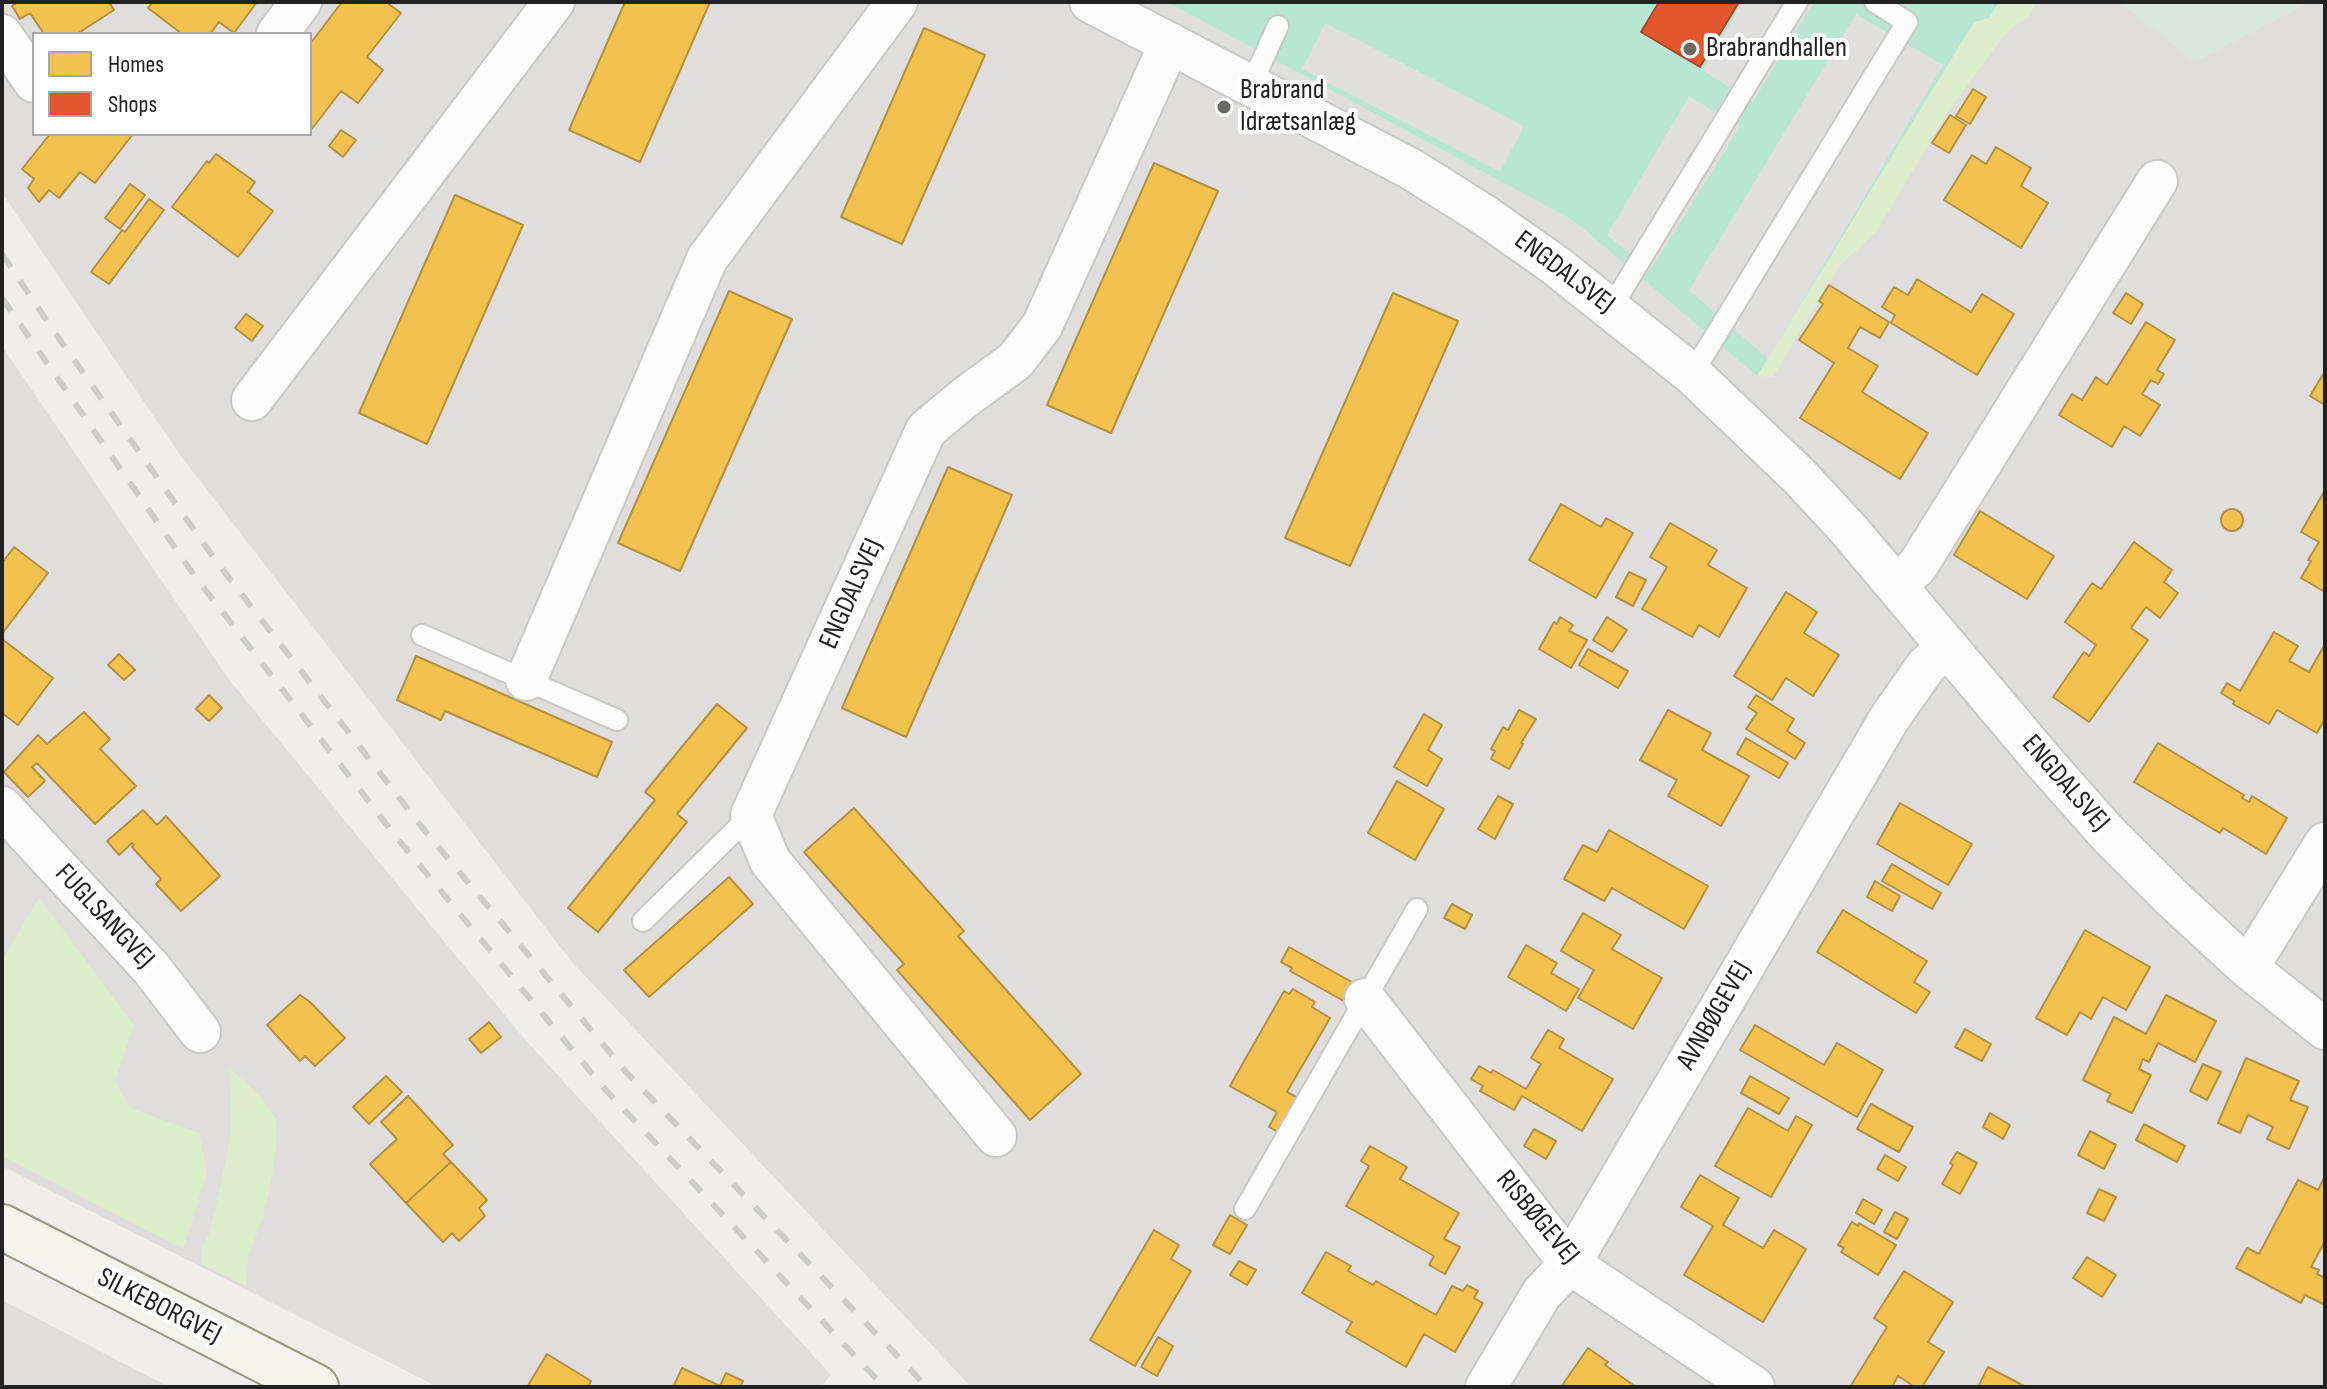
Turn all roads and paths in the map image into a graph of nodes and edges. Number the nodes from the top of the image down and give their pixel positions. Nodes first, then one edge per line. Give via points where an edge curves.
1 (301, 2) edge
2 (554, 2) edge
3 (897, 2) edge
4 (1090, 2) edge
5 (1797, 2) edge
6 (1875, 2) edge
7 (1278, 26) dead end
8 (278, 32) edge
9 (2, 35) edge
10 (1170, 43) junction
11 (32, 79) edge
12 (1251, 85) junction
13 (2157, 181) dead end
14 (1611, 308) junction
15 (1692, 374) junction
16 (252, 400) dead end
17 (1897, 586) junction
18 (422, 635) dead end
19 (1947, 647) junction
20 (526, 680) junction
21 (617, 720) dead end
22 (2, 807) edge
23 (751, 815) junction
24 (2325, 843) edge
25 (1417, 909) dead end
26 (643, 921) dead end
27 (2248, 968) junction
28 (1365, 999) junction
29 (2325, 1029) edge
30 (200, 1032) dead end
31 (996, 1136) dead end
32 (1245, 1209) dead end
33 (2, 1227) edge
34 (1570, 1264) junction
35 (316, 1387) edge
36 (1486, 1387) edge
37 (1754, 1387) edge

1 - 8 street
2 - 16 street
3 - 20 street via 707,259
4 - 10 street, ENGDALSVEJ
5 - 14 lane
6 - 15 lane via 1907,22
7 - 12 lane
9 - 11 street
10 - 12 street, ENGDALSVEJ
10 - 23 street, ENGDALSVEJ via 1042,326 1015,361 926,430
12 - 14 street, ENGDALSVEJ via 1436,184
13 - 17 street via 1918,565
14 - 15 street, ENGDALSVEJ
15 - 17 street, ENGDALSVEJ via 1799,476
17 - 19 street, ENGDALSVEJ
18 - 20 lane
19 - 27 street, ENGDALSVEJ via 2107,833
19 - 34 street, AVNBØGEVEJ via 1926,666 1889,719
20 - 21 lane
22 - 30 street, FUGLSANGVEJ via 151,968
23 - 26 lane
23 - 31 street via 770,861
24 - 27 street
25 - 28 lane
27 - 29 street, ENGDALSVEJ
28 - 32 lane
28 - 34 street, RISBØGEVEJ
33 - 35 main road, SILKEBORGVEJ
34 - 36 street, AVNBØGEVEJ via 1542,1293
34 - 37 street, RISBØGEVEJ

